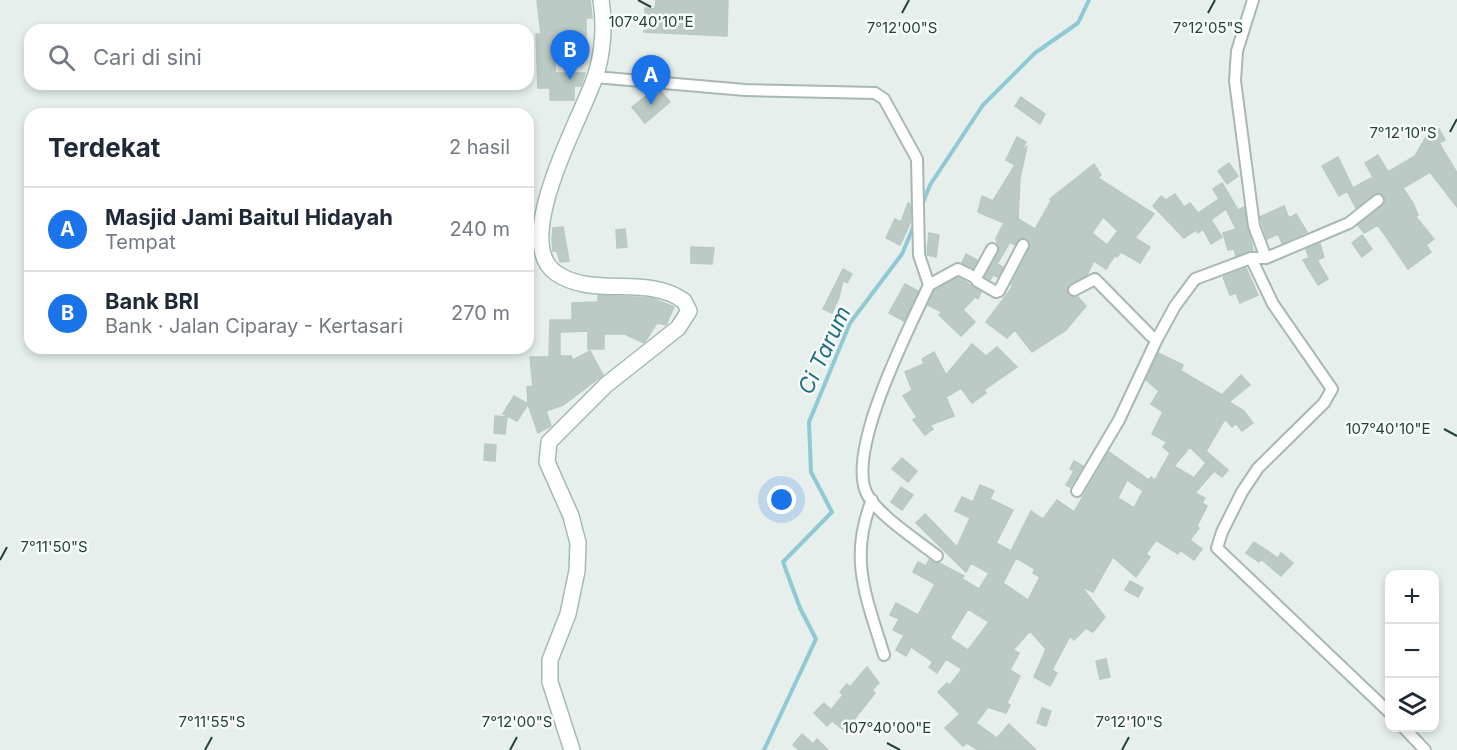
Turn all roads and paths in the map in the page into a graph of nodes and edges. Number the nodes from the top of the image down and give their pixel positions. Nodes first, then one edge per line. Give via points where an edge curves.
1 (601, 0) edge
2 (1253, 0) edge
3 (595, 77) junction
4 (1378, 200) dead end
5 (1023, 245) dead end
6 (992, 249) dead end
7 (1251, 258) junction
8 (1266, 258) junction
9 (976, 278) junction
10 (929, 285) junction
11 (1074, 290) dead end
12 (1157, 339) junction
13 (1077, 492) dead end
14 (872, 501) junction
15 (938, 556) dead end
16 (884, 655) dead end
17 (1385, 709) edge
18 (1408, 732) edge
19 (572, 750) edge
20 (1425, 750) edge

1 - 3 main road via 602,49
2 - 8 street via 1237,51 1235,81 1254,226
3 - 10 street via 745,90 875,93 884,99 917,159 919,255
3 - 19 main road via 554,178 540,236 541,251 547,264 566,278 663,292 679,297 689,311 678,328 606,385 549,442 547,462 571,516 578,543 568,614 550,660 550,682
4 - 8 street via 1349,223
5 - 9 street via 999,291
6 - 9 street
7 - 8 street
7 - 12 street via 1195,279
7 - 17 street via 1273,304 1332,389 1324,403 1258,468 1242,492 1217,548
9 - 10 street via 958,269
10 - 14 street via 873,415 862,461 865,490
11 - 12 street via 1095,279
12 - 13 street via 1119,420
14 - 15 street
14 - 16 street via 861,534 860,571
18 - 20 street

